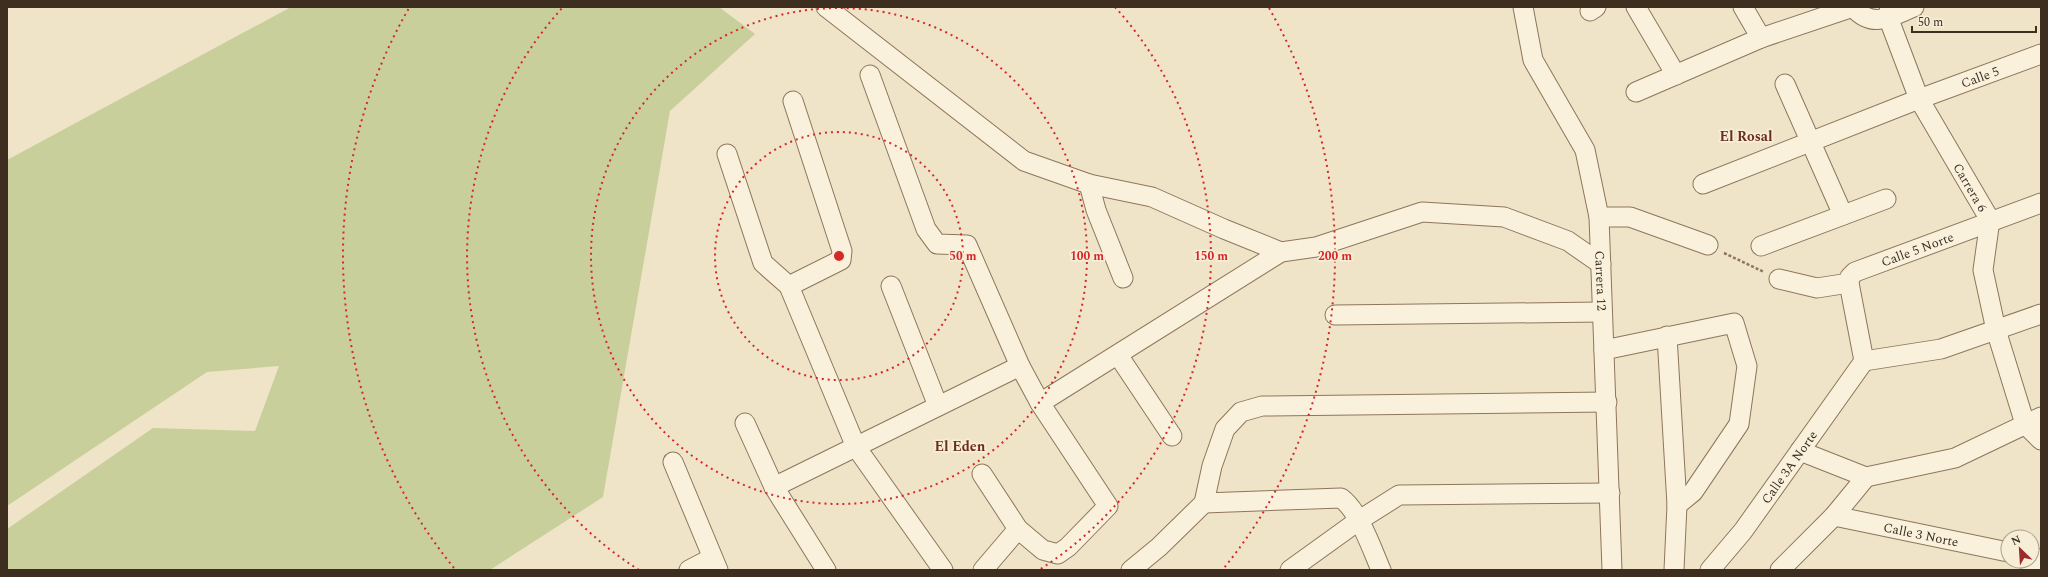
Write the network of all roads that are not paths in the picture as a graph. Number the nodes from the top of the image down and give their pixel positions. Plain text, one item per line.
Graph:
1 (826, 7) edge
2 (1522, 7) edge
3 (1636, 7) edge
4 (1743, 7) edge
5 (1853, 7) edge
6 (1914, 7) edge
7 (1889, 12) edge
8 (1761, 38) junction
9 (2041, 55) edge
10 (870, 75) dead end
11 (1676, 75) junction
12 (1785, 84) dead end
13 (1636, 92) dead end
14 (1919, 99) junction
15 (793, 101) dead end
16 (1811, 141) junction
17 (727, 154) dead end
18 (1089, 184) junction
19 (1703, 184) dead end
20 (1886, 199) dead end
21 (2041, 203) edge
22 (1843, 215) junction
23 (1599, 217) junction
24 (1990, 220) junction
25 (1708, 245) road end
26 (1762, 246) dead end
27 (1281, 252) junction
28 (1601, 264) junction
29 (1123, 278) dead end
30 (1779, 278) road end
31 (1849, 282) junction
32 (789, 286) junction
33 (891, 286) dead end
34 (1602, 312) junction
35 (2041, 314) edge
36 (1335, 315) dead end
37 (1996, 330) junction
38 (1667, 336) junction
39 (1604, 350) junction
40 (1118, 355) junction
41 (1864, 361) junction
42 (1020, 366) junction
43 (1607, 402) junction
44 (1040, 403) junction
45 (938, 406) junction
46 (2033, 420) edge
47 (745, 423) dead end
48 (1172, 436) dead end
49 (2041, 440) edge
50 (856, 446) junction
51 (1800, 451) junction
52 (673, 462) dead end
53 (982, 474) dead end
54 (1866, 477) junction
55 (774, 487) junction
56 (1610, 493) junction
57 (1204, 503) junction
58 (1677, 505) junction
59 (1834, 516) junction
60 (1358, 521) junction
61 (1018, 529) junction
62 (2000, 550) edge
63 (715, 564) edge
64 (689, 570) edge
65 (826, 570) edge
66 (943, 570) edge
67 (983, 570) edge
68 (1131, 570) edge
69 (1290, 570) edge
70 (1381, 570) edge
71 (1612, 570) edge
72 (1674, 570) edge
73 (1710, 570) edge
74 (1780, 570) edge

1 - 18 street
2 - 23 street, Carrera 12
3 - 11 street
4 - 8 street
5 - 7 street
5 - 8 street
6 - 7 street
7 - 14 street, Carrera 6
8 - 11 street
9 - 14 street, Calle 5
10 - 42 street
11 - 13 street
12 - 16 street
14 - 16 street, Calle 5
14 - 24 street, Carrera 6
15 - 32 street
16 - 19 street, Calle 5
16 - 22 street
17 - 32 street
18 - 27 street
18 - 29 street
20 - 22 street
21 - 24 street, Calle 5 Norte
22 - 26 street
23 - 25 street
23 - 28 street, Carrera 12
24 - 31 street, Calle 5 Norte
24 - 37 street, Carrera 6
27 - 28 street
27 - 40 street
28 - 34 street, Carrera 12
30 - 31 street
31 - 41 street
32 - 50 street
33 - 45 street
34 - 36 street
34 - 39 street, Carrera 12
35 - 37 street
37 - 41 street
37 - 46 street, Carrera 6
38 - 39 street
38 - 58 street
38 - 58 street
39 - 43 street, Carrera 12
40 - 44 street
40 - 48 street
41 - 51 street, Calle 3A Norte
42 - 44 street
42 - 45 street
43 - 56 street, Carrera 12
43 - 57 street
44 - 61 street
45 - 50 street
46 - 49 street, Carrera 6
46 - 54 street
47 - 55 street
50 - 55 street
50 - 66 street
51 - 54 street
51 - 73 street, Calle 3A Norte
52 - 63 street
53 - 61 street
54 - 59 street
55 - 65 street
56 - 60 street
56 - 71 street, Carrera 12
57 - 60 street
57 - 68 street
58 - 72 street
59 - 62 street, Calle 3 Norte
59 - 74 street
60 - 69 street
60 - 70 street
61 - 67 street
63 - 64 street

